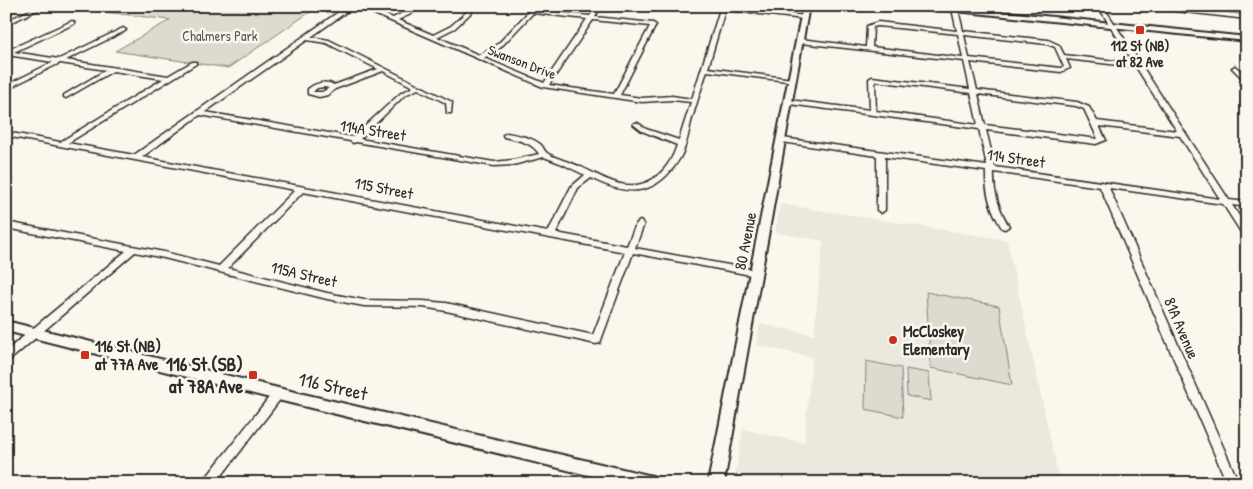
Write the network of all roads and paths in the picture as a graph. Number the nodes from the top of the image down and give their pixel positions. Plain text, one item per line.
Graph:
1 (44, 6) edge
2 (418, 6) edge
3 (476, 6) edge
4 (599, 6) edge
5 (703, 6) edge
6 (926, 6) edge
7 (1100, 6) edge
8 (1134, 6) edge
9 (1226, 6) edge
10 (350, 7) edge
11 (723, 8) junction
12 (1164, 8) edge
13 (534, 9) edge
14 (955, 9) junction
15 (805, 12) edge
16 (1236, 16) junction
17 (1247, 17) edge
18 (592, 18) junction
19 (392, 21) junction
20 (6, 23) edge
21 (72, 23) dead end
22 (1112, 25) junction
23 (122, 30) dead end
24 (961, 33) junction
25 (307, 38) junction
26 (432, 38) junction
27 (1247, 39) edge
28 (800, 41) junction
29 (869, 49) junction
30 (7, 53) edge
31 (1062, 57) junction
32 (479, 58) junction
33 (968, 60) junction
34 (58, 61) junction
35 (194, 63) dead end
36 (1136, 65) junction
37 (1247, 67) edge
38 (113, 69) junction
39 (383, 69) junction
40 (704, 69) junction
41 (167, 78) junction
42 (793, 81) junction
43 (1247, 81) edge
44 (545, 86) junction
45 (418, 87) junction
46 (10, 88) dead end
47 (332, 88) dead end
48 (975, 91) junction
49 (66, 96) dead end
50 (616, 97) junction
51 (695, 101) junction
52 (789, 102) junction
53 (449, 112) dead end
54 (198, 113) junction
55 (873, 113) junction
56 (1094, 123) junction
57 (636, 124) dead end
58 (982, 127) junction
59 (6, 134) edge
60 (1181, 134) junction
61 (507, 136) dead end
62 (782, 140) junction
63 (353, 141) junction
64 (62, 144) junction
65 (682, 144) junction
66 (881, 154) junction
67 (544, 155) junction
68 (136, 158) junction
69 (990, 170) junction
70 (591, 174) junction
71 (1104, 186) junction
72 (302, 188) junction
73 (1225, 202) junction
74 (1247, 205) edge
75 (881, 210) dead end
76 (640, 224) dead end
77 (6, 225) edge
78 (1005, 226) dead end
79 (551, 235) junction
80 (1247, 236) edge
81 (133, 249) junction
82 (630, 250) junction
83 (220, 270) junction
84 (756, 273) junction
85 (6, 326) edge
86 (34, 333) junction
87 (6, 357) edge
88 (278, 394) junction
89 (208, 483) edge
90 (652, 483) edge
91 (716, 483) edge
92 (1233, 483) edge

1 - 20 street
2 - 19 street
3 - 26 street
4 - 18 street
5 - 11 street
6 - 14 street
7 - 22 street
8 - 12 street
9 - 16 street
10 - 19 street, Swanson Drive
10 - 25 street
11 - 15 street
11 - 40 street
12 - 16 street
13 - 18 street
13 - 32 street
14 - 22 street
14 - 24 street
15 - 28 street, 80 Avenue
16 - 17 street
18 - 44 street
18 - 50 street
19 - 26 street, Swanson Drive
21 - 30 street
22 - 27 street
22 - 36 street
23 - 34 street
24 - 29 street
24 - 31 street
24 - 33 street
25 - 39 street
25 - 54 street
26 - 32 street, Swanson Drive
28 - 29 street
28 - 42 street, 80 Avenue
29 - 33 street
30 - 34 street
31 - 33 street
31 - 36 street
32 - 44 street, Swanson Drive
33 - 48 street
34 - 38 street
34 - 46 street
35 - 41 street
36 - 60 street
37 - 43 street
38 - 41 street
38 - 49 street
39 - 45 street
39 - 47 street
40 - 42 street
40 - 51 street
41 - 64 street
42 - 52 street, 80 Avenue
44 - 50 street, Swanson Drive
45 - 53 street
45 - 63 street
48 - 55 street
48 - 56 street
48 - 58 street
50 - 51 street, Swanson Drive
51 - 65 street
52 - 55 street
52 - 62 street, 80 Avenue
54 - 63 street, 114A Street
54 - 68 street
55 - 58 street
56 - 58 street
56 - 60 street
57 - 65 street
58 - 69 street
59 - 64 street, 115 Street
60 - 73 street
61 - 67 street, 114A Street
62 - 66 street, 114 Street
62 - 84 street, 80 Avenue
63 - 67 street, 114A Street
64 - 68 street, 115 Street
65 - 70 street, 114A Street
66 - 69 street, 114 Street
66 - 75 street
67 - 70 street, 114A Street
68 - 72 street, 115 Street
69 - 71 street, 114 Street
69 - 78 street
70 - 79 street
71 - 73 street, 114 Street
71 - 92 street, 81A Avenue
72 - 79 street, 115 Street
72 - 83 street
73 - 74 street, 114 Street
73 - 80 street
76 - 82 street
77 - 81 street, 115A Street
79 - 82 street, 115 Street
81 - 83 street, 115A Street
81 - 86 street
82 - 83 street, 115A Street
82 - 84 street, 115 Street
84 - 91 street, 80 Avenue
85 - 86 street, 116 Street
86 - 87 street
86 - 88 street, 116 Street
88 - 89 street
88 - 90 street, 116 Street

